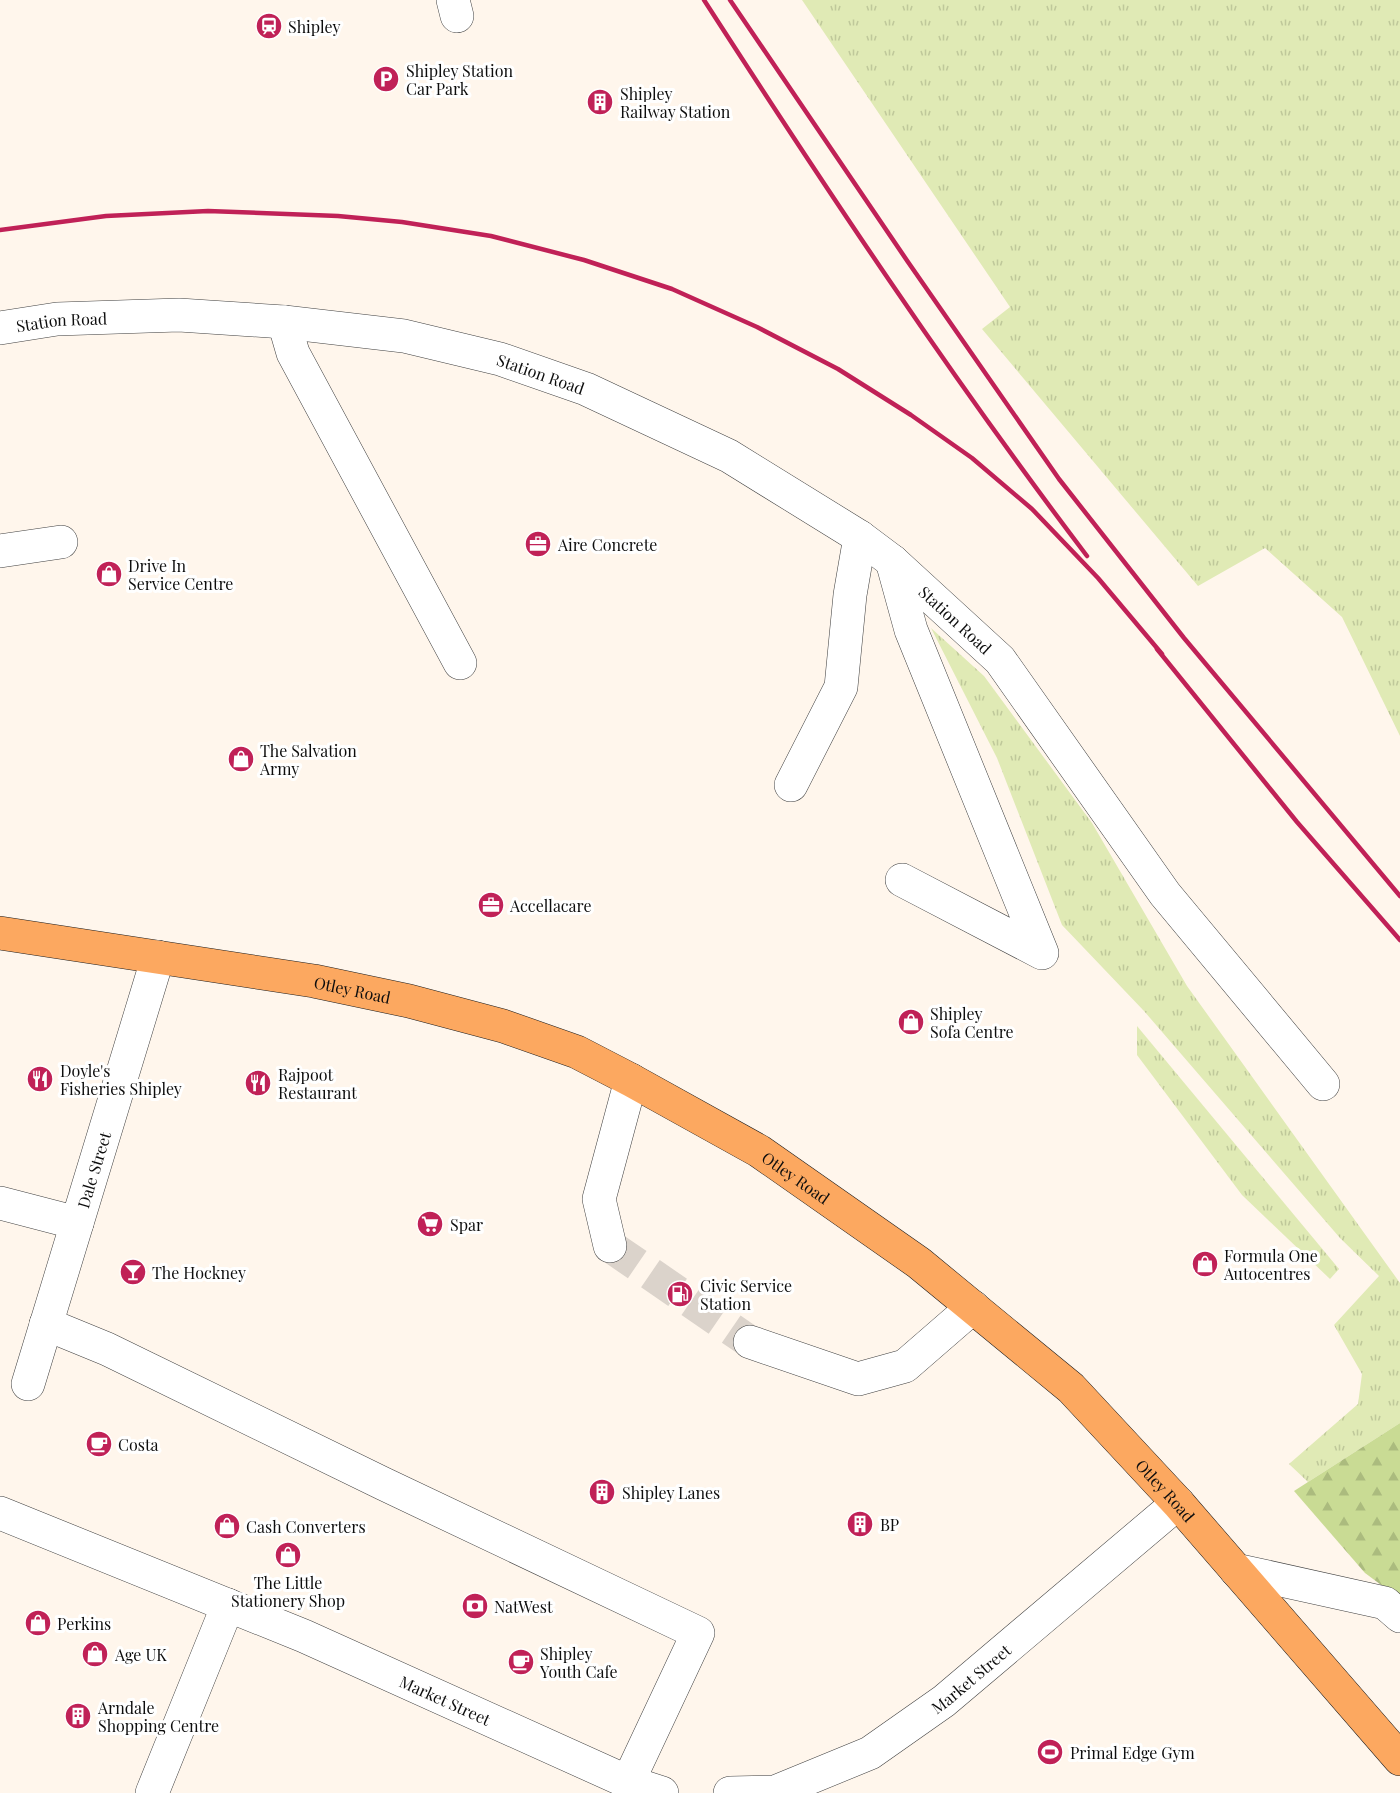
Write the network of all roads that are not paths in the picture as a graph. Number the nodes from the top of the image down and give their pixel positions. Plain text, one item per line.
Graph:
1 (284, 322) junction
2 (0, 328) edge
3 (860, 537) junction
4 (61, 542) dead end
5 (0, 551) edge
6 (892, 561) junction
7 (460, 663) dead end
8 (790, 785) dead end
9 (902, 880) dead end
10 (0, 933) edge
11 (158, 957) junction
12 (631, 1080) junction
13 (1323, 1084) dead end
14 (0, 1203) edge
15 (77, 1223) junction
16 (610, 1245) tunnel mouth
17 (973, 1306) junction
18 (46, 1324) junction
19 (750, 1342) tunnel mouth
20 (28, 1384) dead end
21 (1178, 1503) junction
22 (0, 1513) edge
23 (1236, 1570) junction
24 (228, 1605) junction
25 (1400, 1616) edge
26 (1400, 1760) edge
27 (628, 1782) junction
28 (152, 1793) edge
29 (662, 1793) edge
30 (730, 1793) edge

1 - 2 street, Station Road
1 - 3 street, Station Road
1 - 7 street
3 - 6 street, Station Road
3 - 8 street
4 - 5 street
6 - 9 street
6 - 13 street, Station Road
10 - 11 main road, Otley Road
11 - 12 main road, Otley Road
11 - 15 street, Dale Street
12 - 16 street
12 - 17 main road, Otley Road
14 - 15 street
15 - 18 street, Dale Street
17 - 19 street
17 - 21 main road, Otley Road
18 - 20 street, Dale Street
18 - 27 street
21 - 23 main road, Otley Road
21 - 30 street, Market Street
22 - 24 street, Market Street
23 - 25 street
23 - 26 main road, Otley Road
24 - 27 street, Market Street
24 - 28 street
27 - 29 street, Market Street

